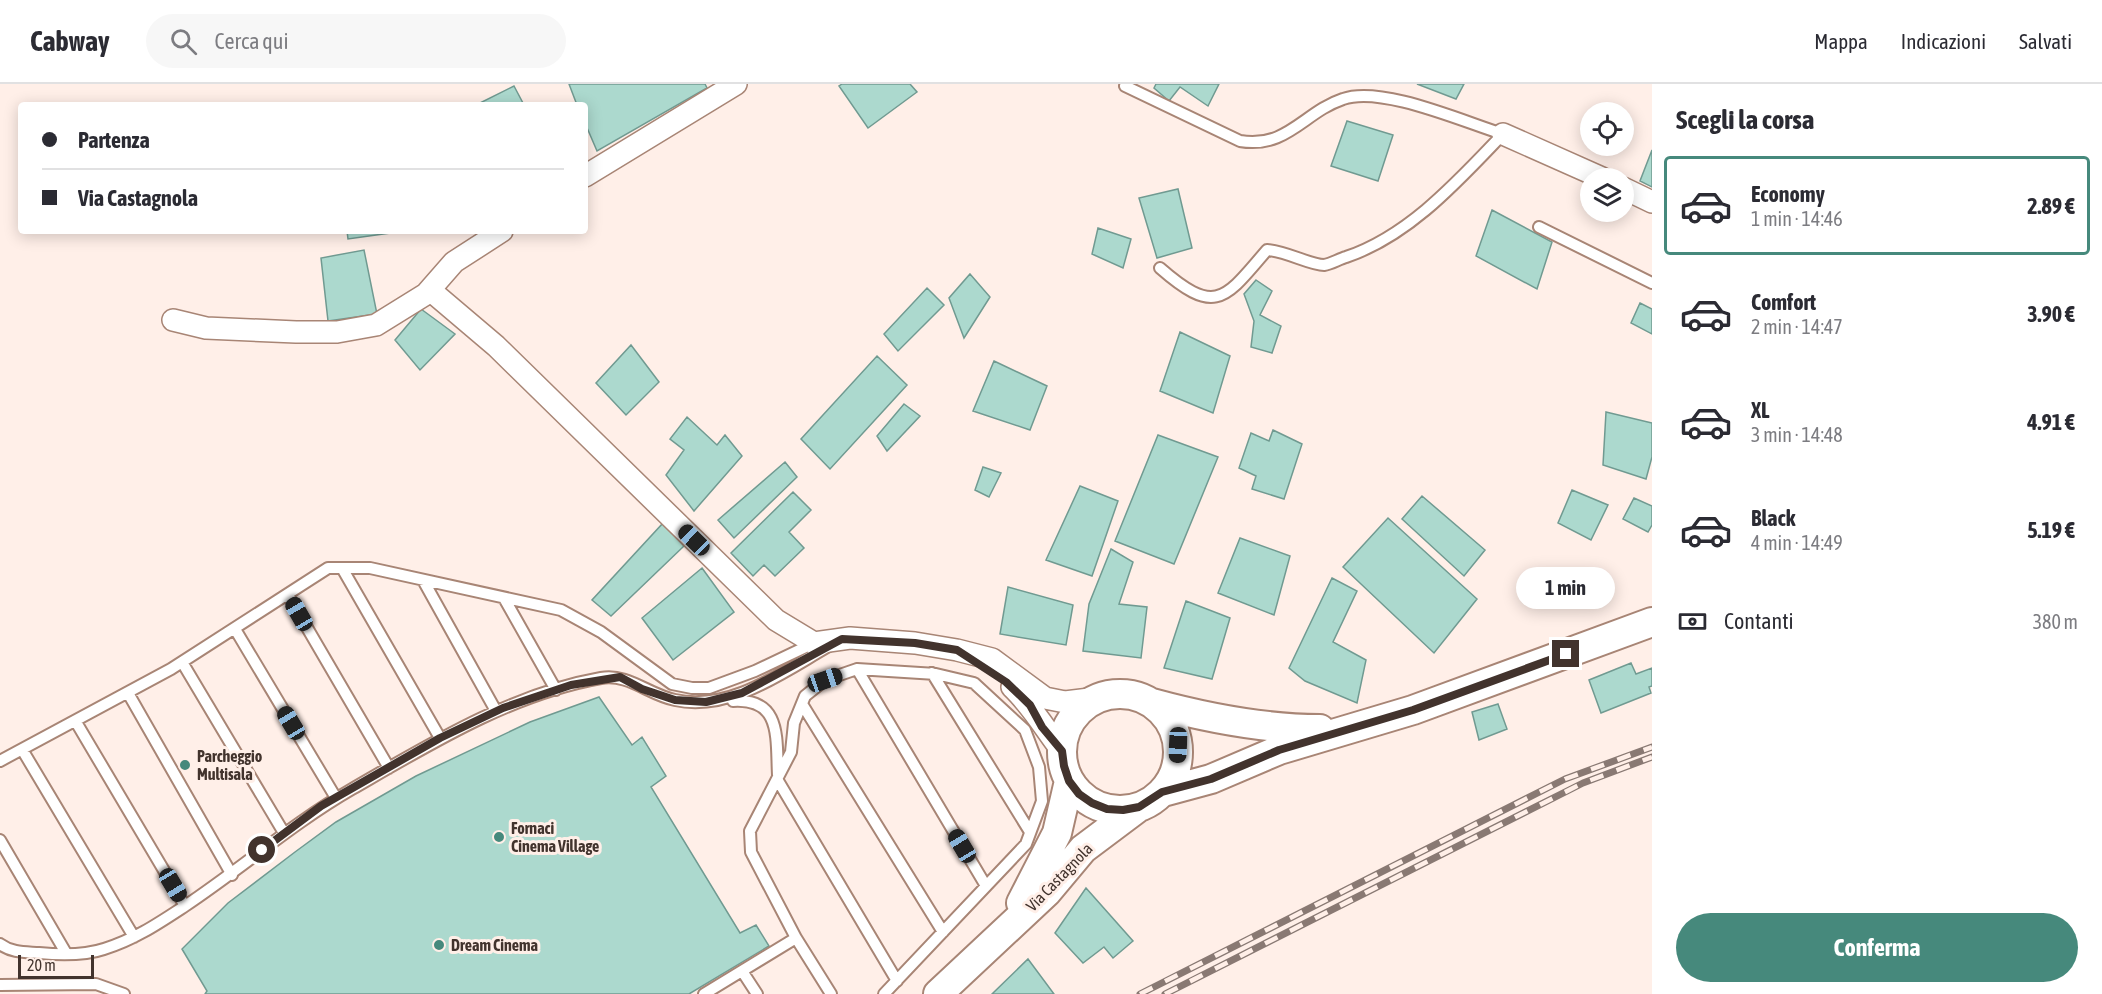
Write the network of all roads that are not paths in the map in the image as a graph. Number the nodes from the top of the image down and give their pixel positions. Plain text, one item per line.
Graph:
1 (736, 84) edge
2 (1125, 86) dead end
3 (1503, 134) junction
4 (1580, 168) edge
5 (588, 174) edge
6 (1634, 193) edge
7 (1652, 202) edge
8 (1539, 227) dead end
9 (497, 234) edge
10 (1160, 267) dead end
11 (1652, 283) edge
12 (430, 290) junction
13 (172, 320) dead end
14 (342, 568) junction
15 (423, 580) junction
16 (288, 595) junction
17 (504, 598) junction
18 (1652, 622) edge
19 (235, 629) junction
20 (842, 639) junction
21 (814, 643) junction
22 (957, 650) junction
23 (182, 662) junction
24 (857, 669) junction
25 (932, 673) junction
26 (556, 690) junction
27 (128, 693) junction
28 (1098, 698) junction
29 (706, 702) junction
30 (1152, 703) junction
31 (802, 704) junction
32 (496, 711) junction
33 (76, 722) junction
34 (1352, 729) junction
35 (440, 738) junction
36 (23, 751) junction
37 (1062, 751) junction
38 (0, 761) edge
39 (389, 768) junction
40 (777, 777) junction
41 (1069, 781) junction
42 (1162, 792) junction
43 (336, 798) junction
44 (1139, 807) junction
45 (1030, 832) junction
46 (284, 833) junction
47 (0, 840) edge
48 (232, 875) junction
49 (986, 886) junction
50 (185, 906) junction
51 (1009, 926) junction
52 (943, 932) junction
53 (134, 937) junction
54 (796, 938) junction
55 (0, 944) edge
56 (66, 953) junction
57 (742, 971) junction
58 (897, 981) junction
59 (0, 985) edge
60 (124, 994) edge
61 (704, 994) edge
62 (757, 994) edge
63 (831, 994) edge
64 (884, 994) edge
65 (938, 994) edge

1 - 5 street
2 - 3 lane
3 - 4 street
3 - 10 lane
6 - 7 street
8 - 11 lane
9 - 12 street
12 - 13 street
12 - 21 street
14 - 15 lane
14 - 16 lane
14 - 35 lane
15 - 17 lane
15 - 32 lane
16 - 19 lane
16 - 39 lane
17 - 21 lane
17 - 26 lane
18 - 34 main road
19 - 23 lane
19 - 43 lane
20 - 21 street
20 - 22 street
20 - 29 lane
22 - 28 street
22 - 37 street
23 - 27 lane
23 - 46 lane
24 - 25 lane
24 - 31 lane
24 - 49 lane
25 - 45 lane
25 - 45 lane
26 - 29 lane
26 - 32 lane
27 - 33 lane
27 - 48 lane
28 - 30 main road
28 - 37 main road
29 - 40 lane
30 - 34 main road
30 - 42 main road
31 - 40 lane
31 - 52 lane
32 - 35 lane
33 - 36 lane
33 - 50 lane
34 - 42 main road
35 - 39 lane
36 - 38 lane
36 - 53 lane
37 - 41 main road
39 - 43 lane
40 - 54 lane
40 - 58 lane
41 - 44 main road
41 - 51 main road
42 - 44 main road
43 - 46 lane
44 - 51 main road, Via Castagnola
45 - 49 lane
46 - 48 lane
47 - 56 lane
48 - 50 lane
49 - 52 lane
50 - 53 lane
51 - 65 main road, Via Castagnola
52 - 58 lane
53 - 56 lane
54 - 57 lane
54 - 63 lane
55 - 56 lane
57 - 61 lane
57 - 62 lane
58 - 64 lane
59 - 60 lane

